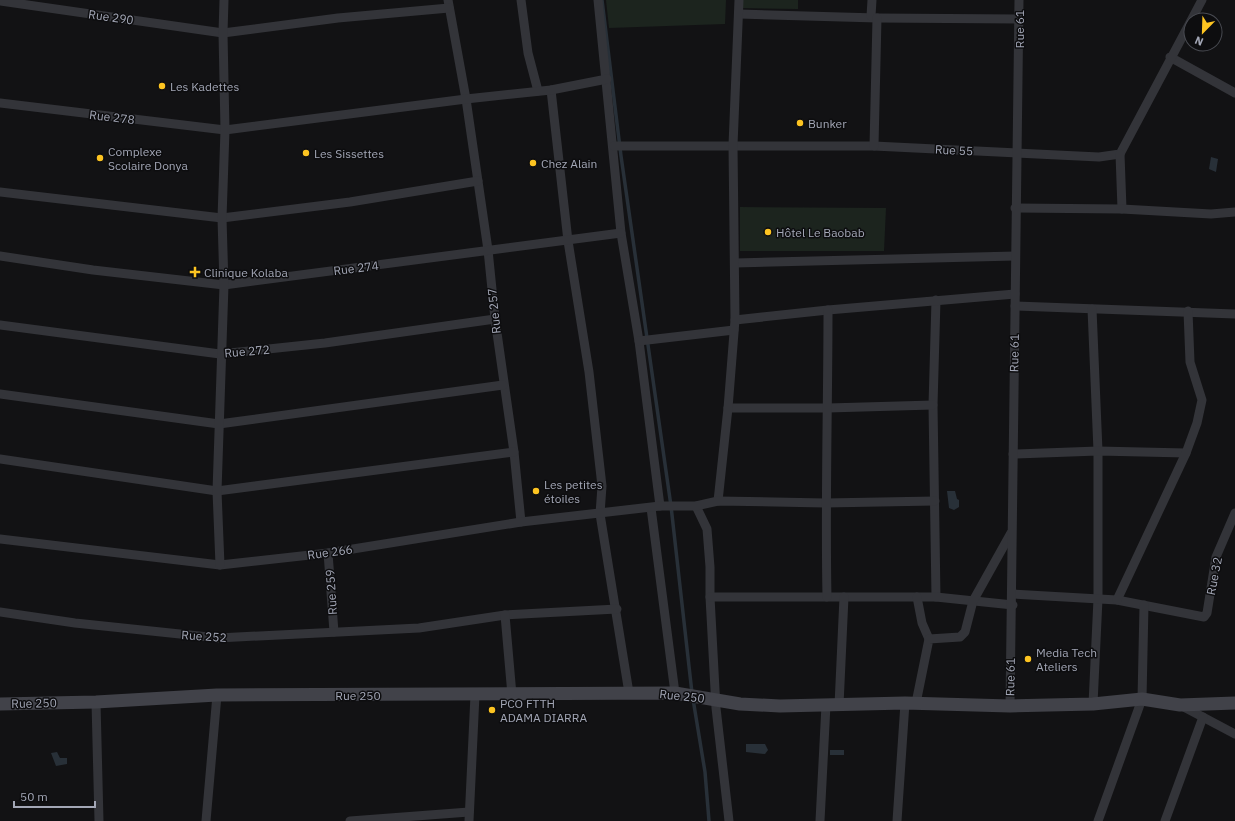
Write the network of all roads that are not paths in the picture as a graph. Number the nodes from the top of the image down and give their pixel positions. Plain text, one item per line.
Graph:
1 (224, 0) edge
2 (521, 0) edge
3 (598, 0) edge
4 (739, 0) edge
5 (872, 0) edge
6 (1018, 0) edge
7 (1202, 0) edge
8 (0, 1) edge
9 (448, 4) edge
10 (739, 14) junction
11 (874, 17) junction
12 (1019, 18) junction
13 (223, 33) junction
14 (1170, 57) junction
15 (606, 80) junction
16 (551, 90) junction
17 (538, 91) junction
18 (1235, 92) edge
19 (466, 99) junction
20 (0, 103) edge
21 (224, 130) junction
22 (733, 145) junction
23 (614, 146) junction
24 (874, 146) junction
25 (1017, 153) junction
26 (1120, 154) junction
27 (478, 181) junction
28 (0, 192) edge
29 (1015, 208) junction
30 (1122, 208) junction
31 (1235, 212) edge
32 (222, 218) junction
33 (621, 233) junction
34 (568, 241) junction
35 (488, 250) junction
36 (0, 256) edge
37 (1015, 256) junction
38 (735, 263) junction
39 (224, 284) junction
40 (1015, 294) junction
41 (936, 300) junction
42 (1015, 306) junction
43 (1092, 309) junction
44 (828, 310) junction
45 (1188, 311) junction
46 (1235, 314) edge
47 (495, 319) junction
48 (0, 325) edge
49 (734, 325) junction
50 (639, 341) junction
51 (220, 354) junction
52 (503, 385) junction
53 (0, 394) edge
54 (933, 405) junction
55 (728, 408) junction
56 (828, 408) junction
57 (219, 424) junction
58 (514, 452) junction
59 (1098, 452) junction
60 (1186, 453) junction
61 (1013, 454) junction
62 (0, 459) edge
63 (217, 491) junction
64 (718, 501) junction
65 (935, 501) junction
66 (826, 503) junction
67 (696, 506) junction
68 (656, 507) junction
69 (600, 514) junction
70 (1235, 514) edge
71 (521, 522) junction
72 (1011, 533) junction
73 (0, 539) edge
74 (328, 552) junction
75 (220, 565) junction
76 (1012, 594) junction
77 (710, 597) junction
78 (827, 597) junction
79 (844, 597) junction
80 (917, 597) junction
81 (936, 597) junction
82 (1098, 599) junction
83 (1117, 600) junction
84 (973, 601) junction
85 (1013, 605) junction
86 (1144, 605) junction
87 (617, 609) junction
88 (0, 612) edge
89 (505, 615) junction
90 (334, 632) junction
91 (929, 639) junction
92 (629, 693) junction
93 (675, 693) junction
94 (512, 694) junction
95 (217, 695) junction
96 (475, 695) junction
97 (1142, 699) junction
98 (716, 700) junction
99 (96, 702) junction
100 (910, 703) junction
101 (0, 704) edge
102 (1092, 704) junction
103 (1235, 704) edge
104 (832, 705) junction
105 (1180, 705) junction
106 (1010, 706) junction
107 (1203, 717) junction
108 (1235, 734) edge
109 (469, 816) edge
110 (100, 821) edge
111 (206, 821) edge
112 (350, 821) edge
113 (729, 821) edge
114 (820, 821) edge
115 (897, 821) edge
116 (1098, 821) edge
117 (1165, 821) edge

1 - 13 street
2 - 17 street
3 - 15 street
4 - 10 street
5 - 11 street
6 - 12 street, Rue 61
7 - 14 street
8 - 13 street, Rue 290
9 - 13 street, Rue 290
9 - 19 street, Rue 257
10 - 11 street
10 - 22 street
11 - 12 street
11 - 24 street
12 - 25 street, Rue 61
13 - 21 street
14 - 18 street
14 - 26 street
15 - 16 street, Rue 278
15 - 23 street
16 - 17 street, Rue 278
16 - 34 street
17 - 19 street, Rue 278
19 - 21 street, Rue 278
19 - 27 street, Rue 257
20 - 21 street, Rue 278
21 - 32 street
22 - 23 street, Rue 55
22 - 24 street, Rue 55
22 - 38 street
23 - 33 street
24 - 25 street, Rue 55
25 - 26 street, Rue 55
25 - 29 street, Rue 61
26 - 30 street
27 - 32 street
27 - 35 street, Rue 257
28 - 32 street
29 - 30 street
29 - 37 street, Rue 61
30 - 31 street
32 - 39 street
33 - 34 street, Rue 274
33 - 50 street
34 - 35 street, Rue 274
34 - 69 street
35 - 39 street, Rue 274
35 - 47 street, Rue 257
36 - 39 street, Rue 274
37 - 38 street
37 - 40 street, Rue 61
38 - 49 street
39 - 51 street
40 - 41 street
40 - 42 street, Rue 61
41 - 44 street
41 - 54 street
42 - 43 street
42 - 61 street, Rue 61
43 - 45 street
43 - 59 street
44 - 49 street
44 - 56 street
45 - 46 street
45 - 60 street
47 - 51 street, Rue 272
47 - 52 street, Rue 257
48 - 51 street, Rue 272
49 - 50 street
49 - 55 street
50 - 68 street
51 - 57 street
52 - 57 street
52 - 58 street, Rue 257
53 - 57 street
54 - 56 street
54 - 65 street
55 - 56 street
55 - 64 street
56 - 66 street
57 - 63 street
58 - 63 street
58 - 71 street, Rue 257
59 - 60 street
59 - 61 street
59 - 82 street
60 - 83 street
61 - 72 street, Rue 61
62 - 63 street
63 - 75 street
64 - 66 street, Rue 266
64 - 67 street, Rue 266
65 - 66 street, Rue 266
65 - 81 street
66 - 78 street
67 - 68 street, Rue 266
67 - 77 street
68 - 69 street, Rue 266
68 - 93 street
69 - 71 street, Rue 266
69 - 87 street
70 - 86 street, Rue 32
71 - 74 street, Rue 266
72 - 76 street, Rue 61
72 - 84 street
73 - 75 street, Rue 266
74 - 75 street, Rue 266
74 - 90 street, Rue 259
76 - 82 street
76 - 85 street, Rue 61
77 - 78 street
77 - 98 street
78 - 79 street
79 - 80 street
79 - 104 street
80 - 81 street
80 - 91 street
81 - 84 street
82 - 83 street
82 - 102 street
83 - 86 street
84 - 85 street
84 - 91 street
85 - 106 street, Rue 61
86 - 97 street
87 - 89 street, Rue 252
87 - 92 street
88 - 90 street, Rue 252
89 - 90 street, Rue 252
89 - 94 street
91 - 100 street
92 - 93 street, Rue 250
92 - 94 street, Rue 250
93 - 98 street, Rue 250
94 - 96 street, Rue 250
95 - 96 street, Rue 250
95 - 99 street, Rue 250
95 - 111 street
96 - 109 street
97 - 102 street, Rue 250
97 - 105 street, Rue 250
97 - 116 street
98 - 104 street, Rue 250
98 - 113 street
99 - 101 street, Rue 250
99 - 110 street
100 - 104 street, Rue 250
100 - 106 street, Rue 250
100 - 115 street
102 - 106 street, Rue 250
103 - 105 street, Rue 250
104 - 114 street
105 - 107 street
107 - 108 street
107 - 117 street
109 - 112 street

